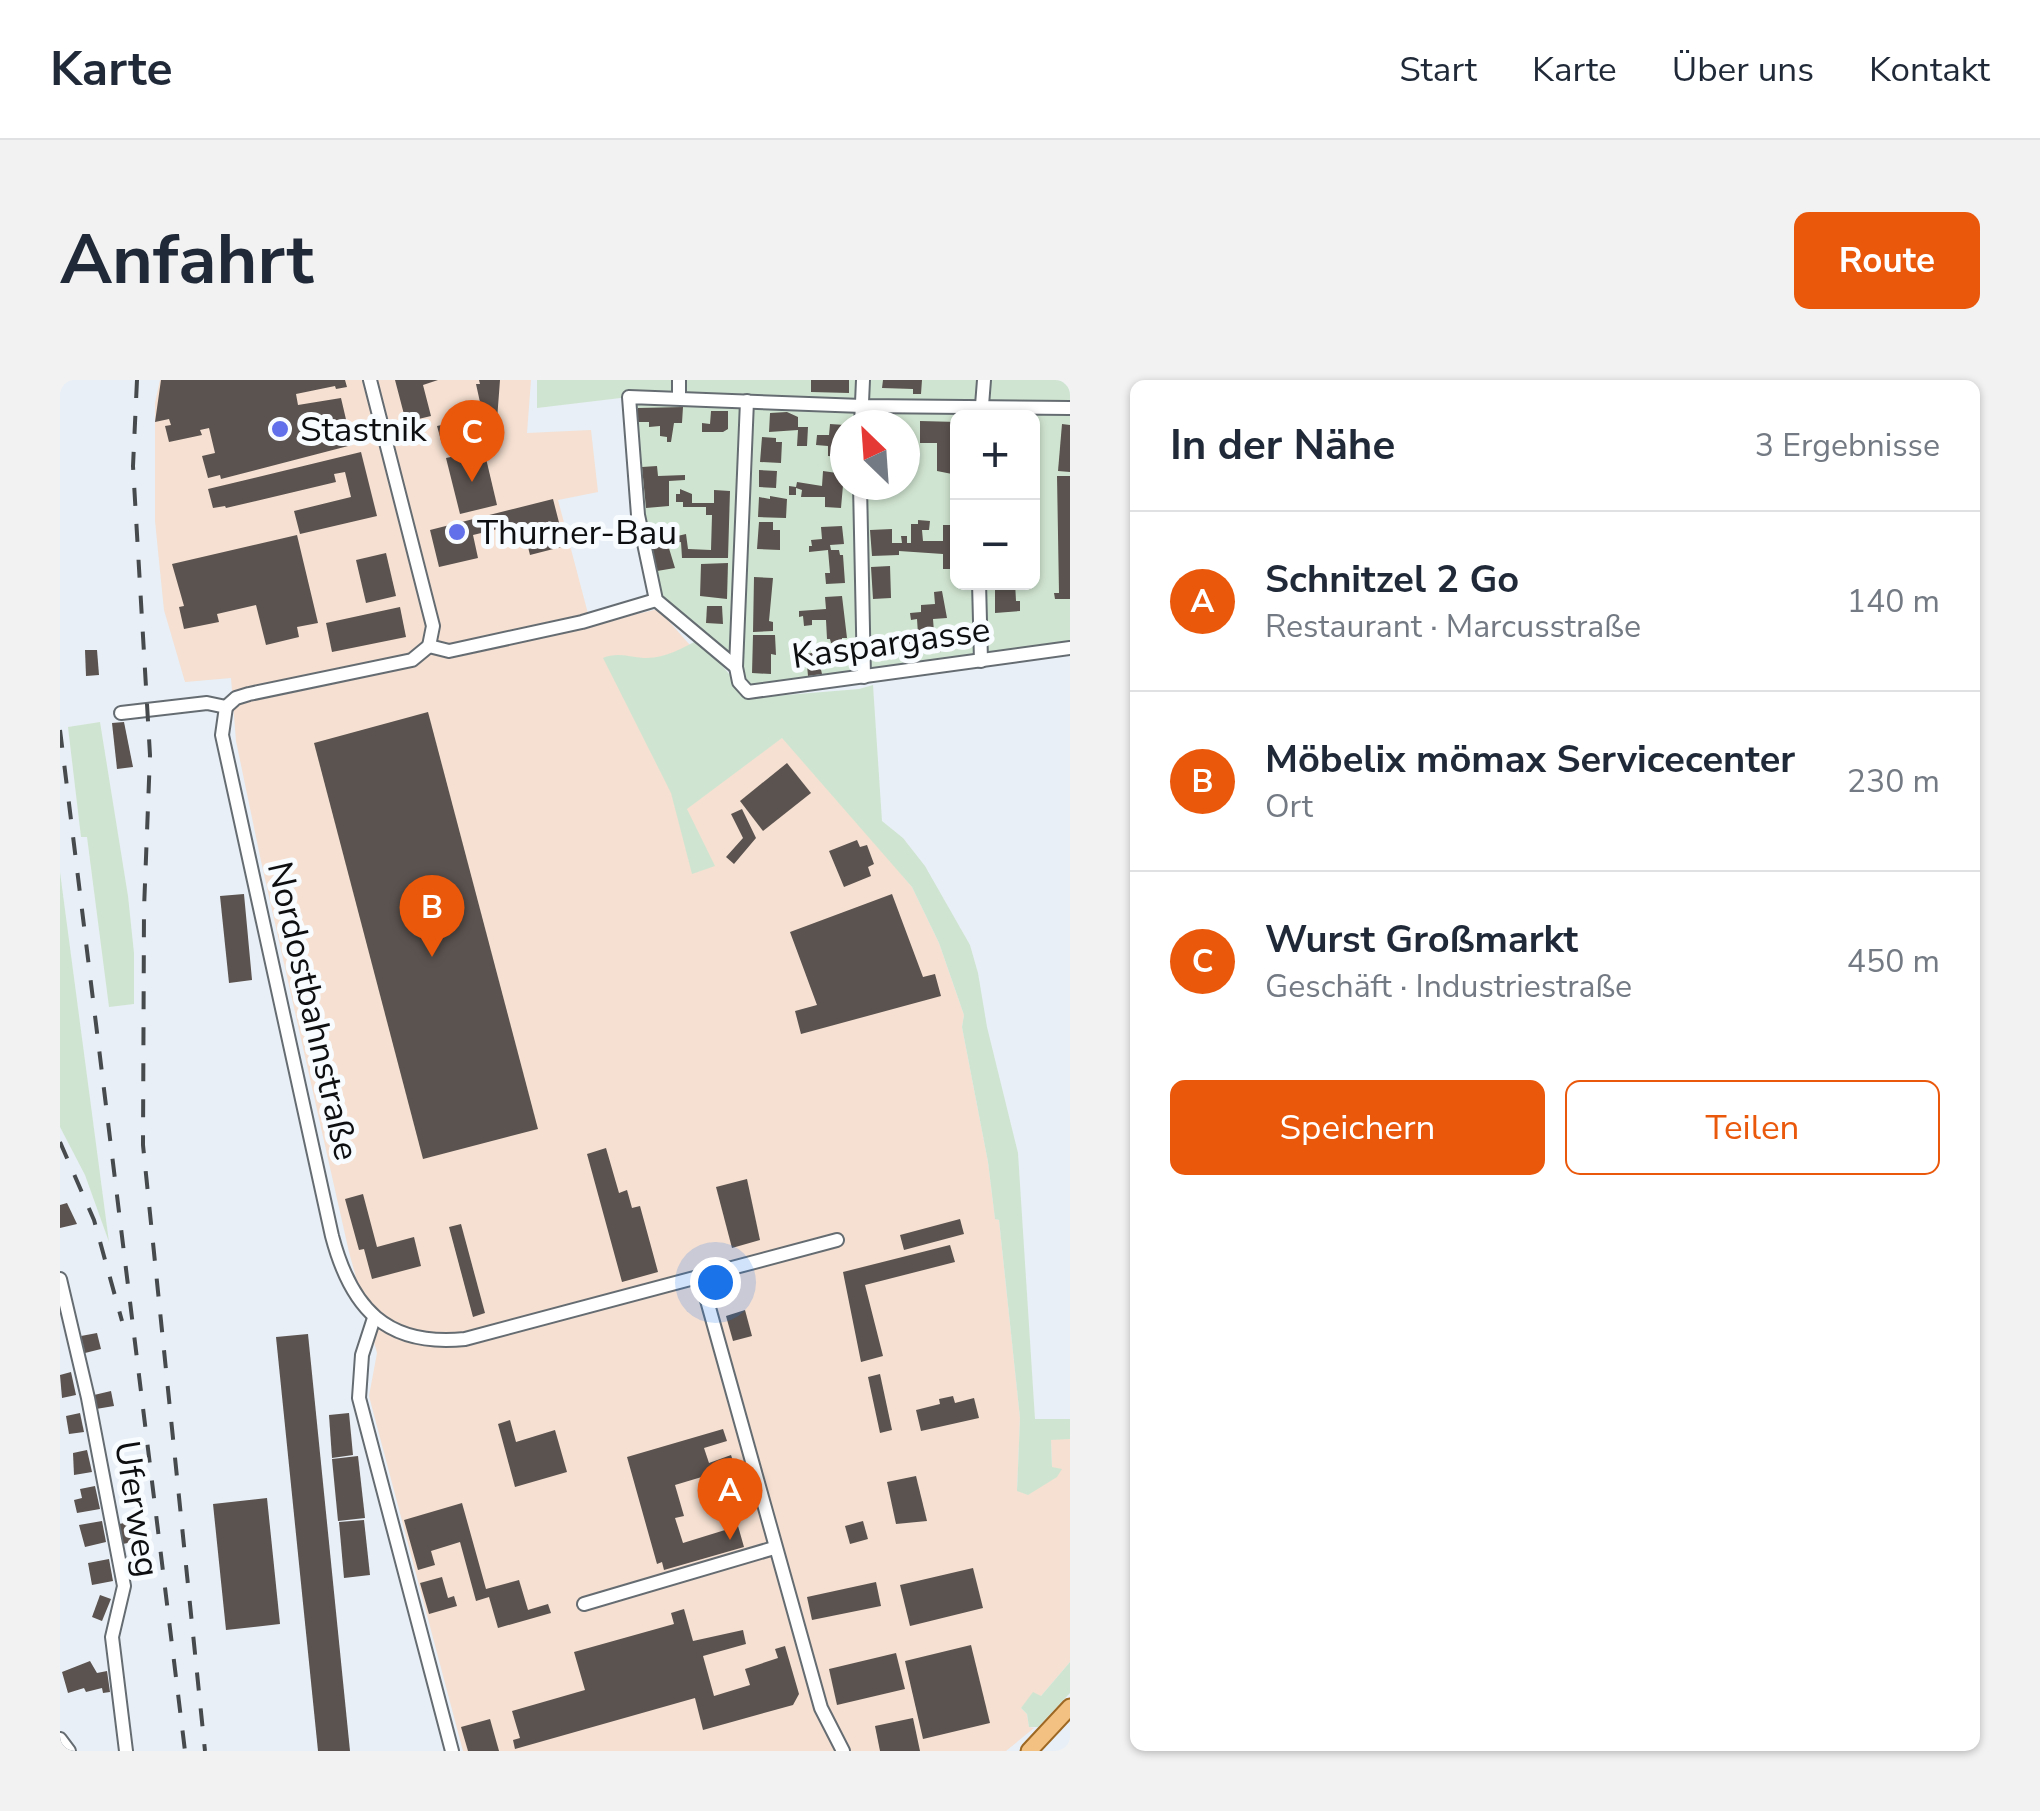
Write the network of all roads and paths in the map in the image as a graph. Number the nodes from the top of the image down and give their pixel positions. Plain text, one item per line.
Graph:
1 (370, 380) edge
2 (679, 380) edge
3 (863, 380) edge
4 (984, 380) edge
5 (679, 398) junction
6 (747, 401) junction
7 (862, 406) junction
8 (1070, 408) edge
9 (862, 410) edge
10 (950, 410) edge
11 (981, 410) edge
12 (1026, 410) edge
13 (860, 500) edge
14 (980, 590) edge
15 (656, 600) junction
16 (429, 646) junction
17 (1070, 648) edge
18 (981, 661) junction
19 (736, 667) junction
20 (864, 677) junction
21 (226, 707) junction
22 (121, 713) dead end
23 (837, 1240) dead end
24 (60, 1279) edge
25 (700, 1279) junction
26 (374, 1318) junction
27 (774, 1548) junction
28 (584, 1604) dead end
29 (1070, 1707) edge
30 (60, 1739) edge
31 (69, 1751) edge
32 (126, 1751) edge
33 (452, 1751) edge
34 (843, 1751) edge
35 (1029, 1751) edge

1 - 16 street
2 - 5 street
3 - 7 street
4 - 11 street
5 - 6 street
5 - 15 street
6 - 7 street
6 - 19 street
7 - 9 street
7 - 10 street
8 - 12 street
13 - 20 street
14 - 18 street
15 - 16 street
15 - 19 street
16 - 21 street
17 - 18 street, Kaspargasse
18 - 20 street, Kaspargasse
19 - 20 street, Kaspargasse
21 - 22 street
21 - 26 street, Nordostbahnstraße
23 - 25 street, Nordostbahnstraße
24 - 32 street, Uferweg
25 - 26 street, Nordostbahnstraße
25 - 27 street
26 - 33 street
27 - 28 street
27 - 34 street
29 - 35 main road
30 - 31 street

